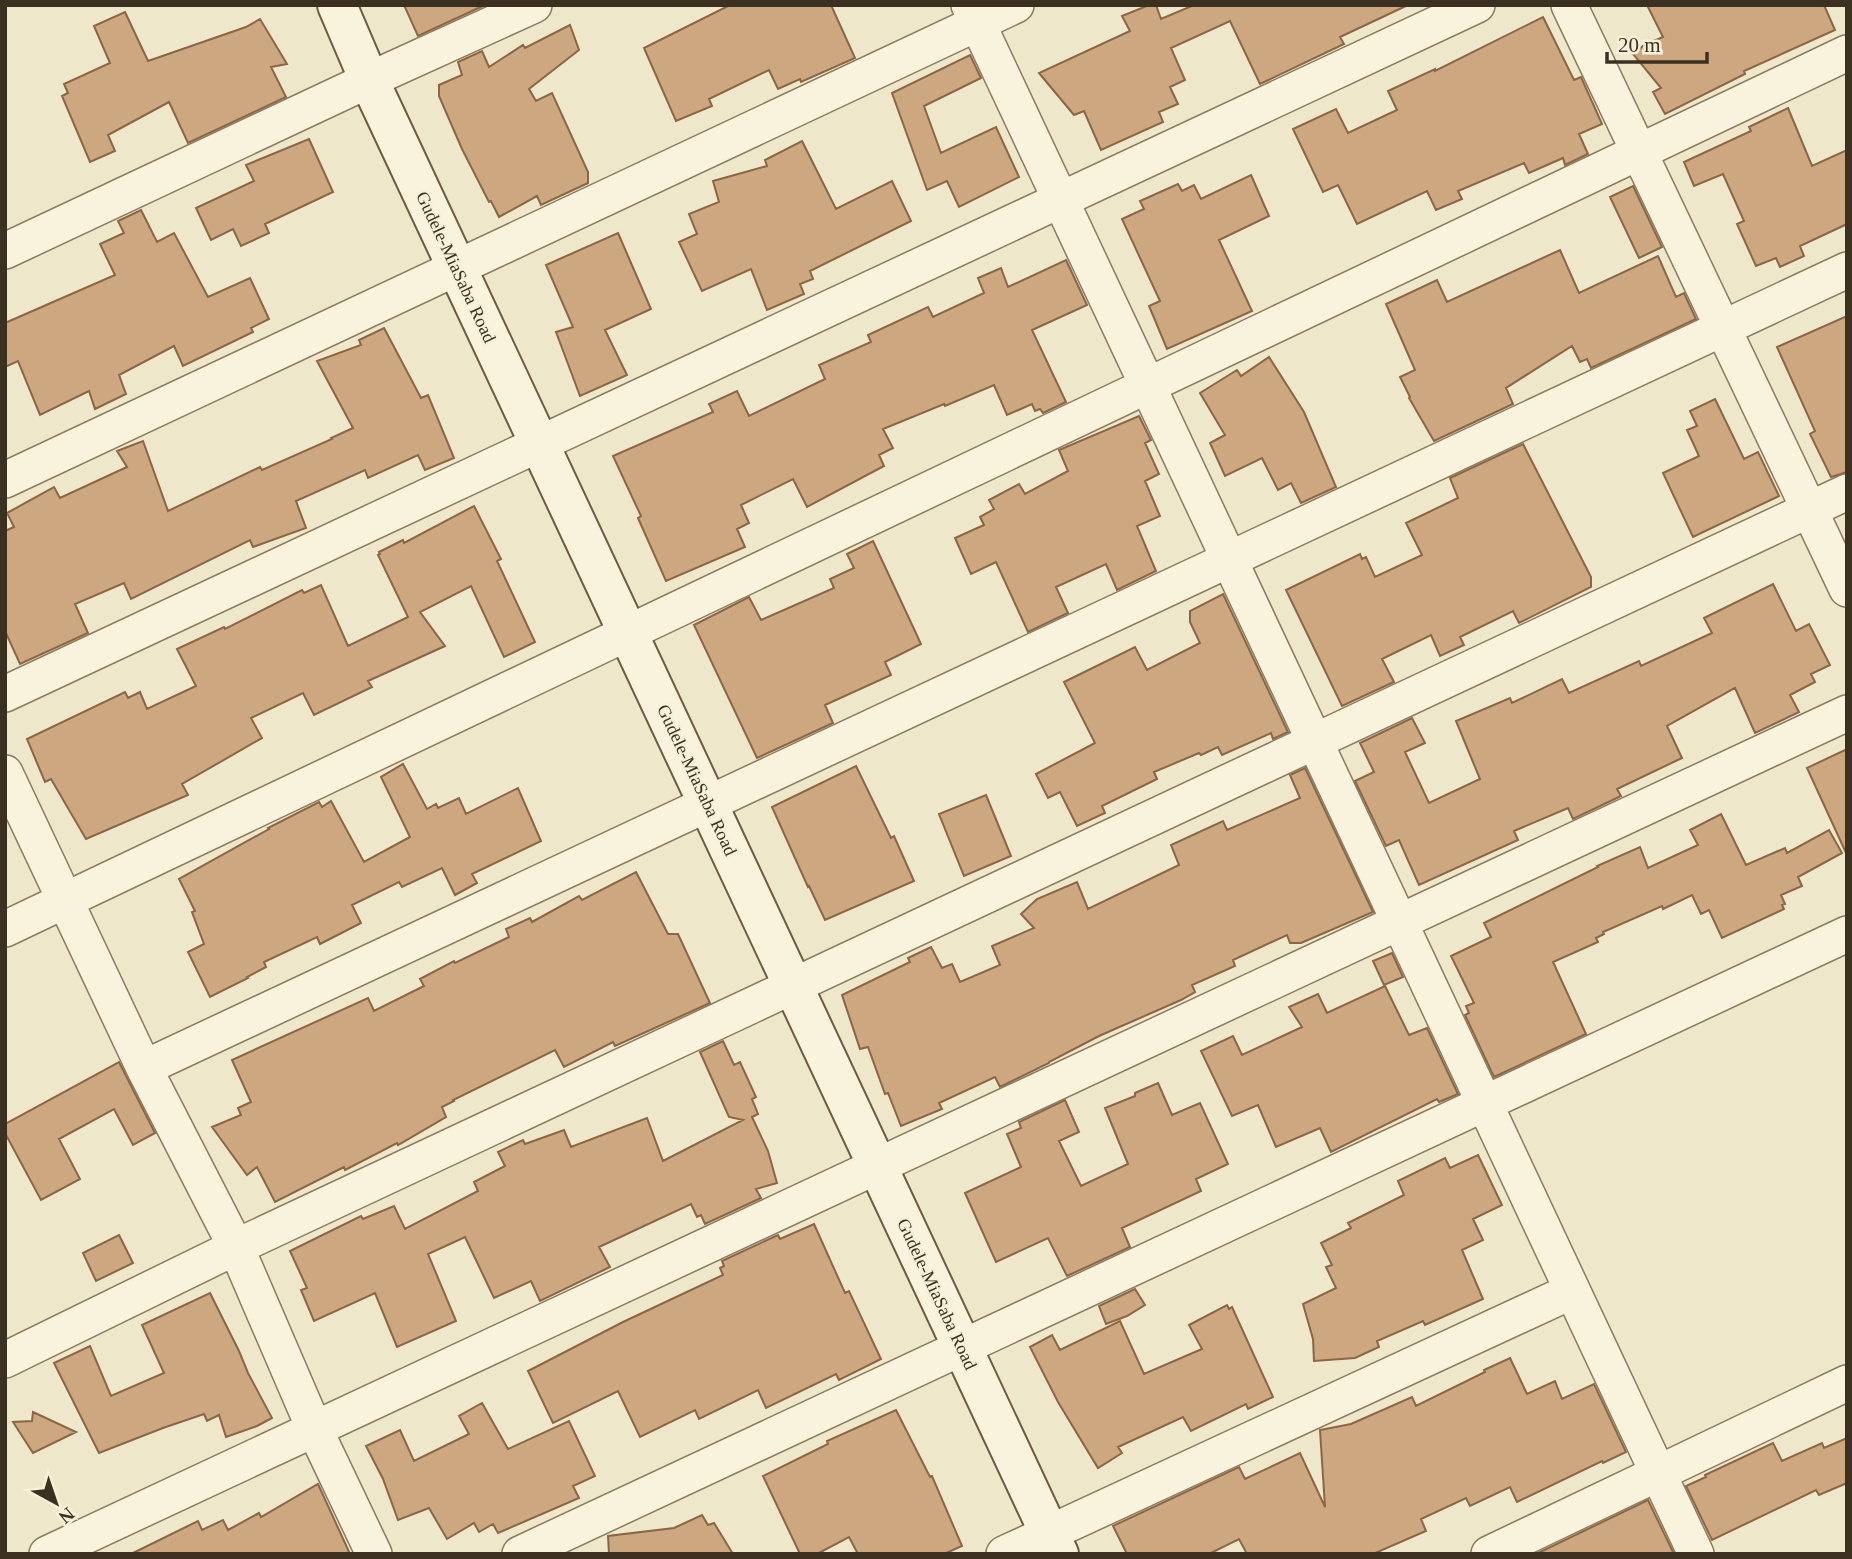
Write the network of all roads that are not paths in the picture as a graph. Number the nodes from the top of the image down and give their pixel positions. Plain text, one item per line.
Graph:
1 (337, 5) edge
2 (534, 5) edge
3 (1016, 5) edge
4 (1477, 5) edge
5 (1569, 5) edge
6 (973, 14) edge
7 (1847, 53) edge
8 (369, 80) junction
9 (1639, 152) junction
10 (1060, 200) junction
11 (5, 251) edge
12 (457, 268) junction
13 (1847, 270) edge
14 (1723, 328) junction
15 (1147, 385) junction
16 (539, 444) junction
17 (5, 481) edge
18 (1847, 492) edge
19 (1809, 509) junction
20 (1229, 559) junction
21 (1847, 589) edge
22 (628, 632) junction
23 (5, 694) edge
24 (1847, 713) edge
25 (1315, 741) junction
26 (5, 773) edge
27 (708, 804) junction
28 (65, 900) junction
29 (1400, 921) junction
30 (5, 929) edge
31 (1847, 934) edge
32 (793, 986) junction
33 (144, 1068) junction
34 (1485, 1103) junction
35 (877, 1166) junction
36 (236, 1247) junction
37 (1572, 1291) junction
38 (962, 1347) junction
39 (5, 1360) edge
40 (1847, 1383) edge
41 (314, 1428) junction
42 (1658, 1474) junction
43 (1054, 1544) edge
44 (47, 1554) edge
45 (374, 1554) edge
46 (520, 1554) edge
47 (1004, 1554) edge
48 (1489, 1554) edge
49 (1696, 1554) edge

1 - 8 main road, Gudele-MiaSaba Road
2 - 8 street
3 - 6 street
4 - 10 street
5 - 9 street
6 - 10 street
6 - 12 street
7 - 9 street
8 - 11 street
8 - 12 main road, Gudele-MiaSaba Road
9 - 14 street
9 - 15 street
10 - 15 street
10 - 16 street
12 - 16 main road, Gudele-MiaSaba Road
12 - 17 street
13 - 14 street
14 - 19 street
14 - 20 street
15 - 20 street
15 - 22 street
16 - 22 main road, Gudele-MiaSaba Road
16 - 23 street
18 - 19 street
19 - 21 street
19 - 25 street
20 - 25 street
20 - 27 street
22 - 27 main road, Gudele-MiaSaba Road
22 - 28 street
24 - 29 street
25 - 29 street
25 - 32 street
26 - 28 street
27 - 32 main road, Gudele-MiaSaba Road
27 - 33 street
28 - 30 street
28 - 33 street
29 - 34 street
29 - 35 street
31 - 34 street
32 - 35 main road, Gudele-MiaSaba Road
32 - 36 street
33 - 36 street
34 - 37 street
34 - 38 street
35 - 38 main road, Gudele-MiaSaba Road
35 - 41 street
36 - 39 street
36 - 41 street
37 - 42 street
37 - 43 street
38 - 43 main road, Gudele-MiaSaba Road
38 - 46 street
40 - 42 street
41 - 44 street
41 - 45 street
42 - 48 street
42 - 49 street
43 - 47 street

